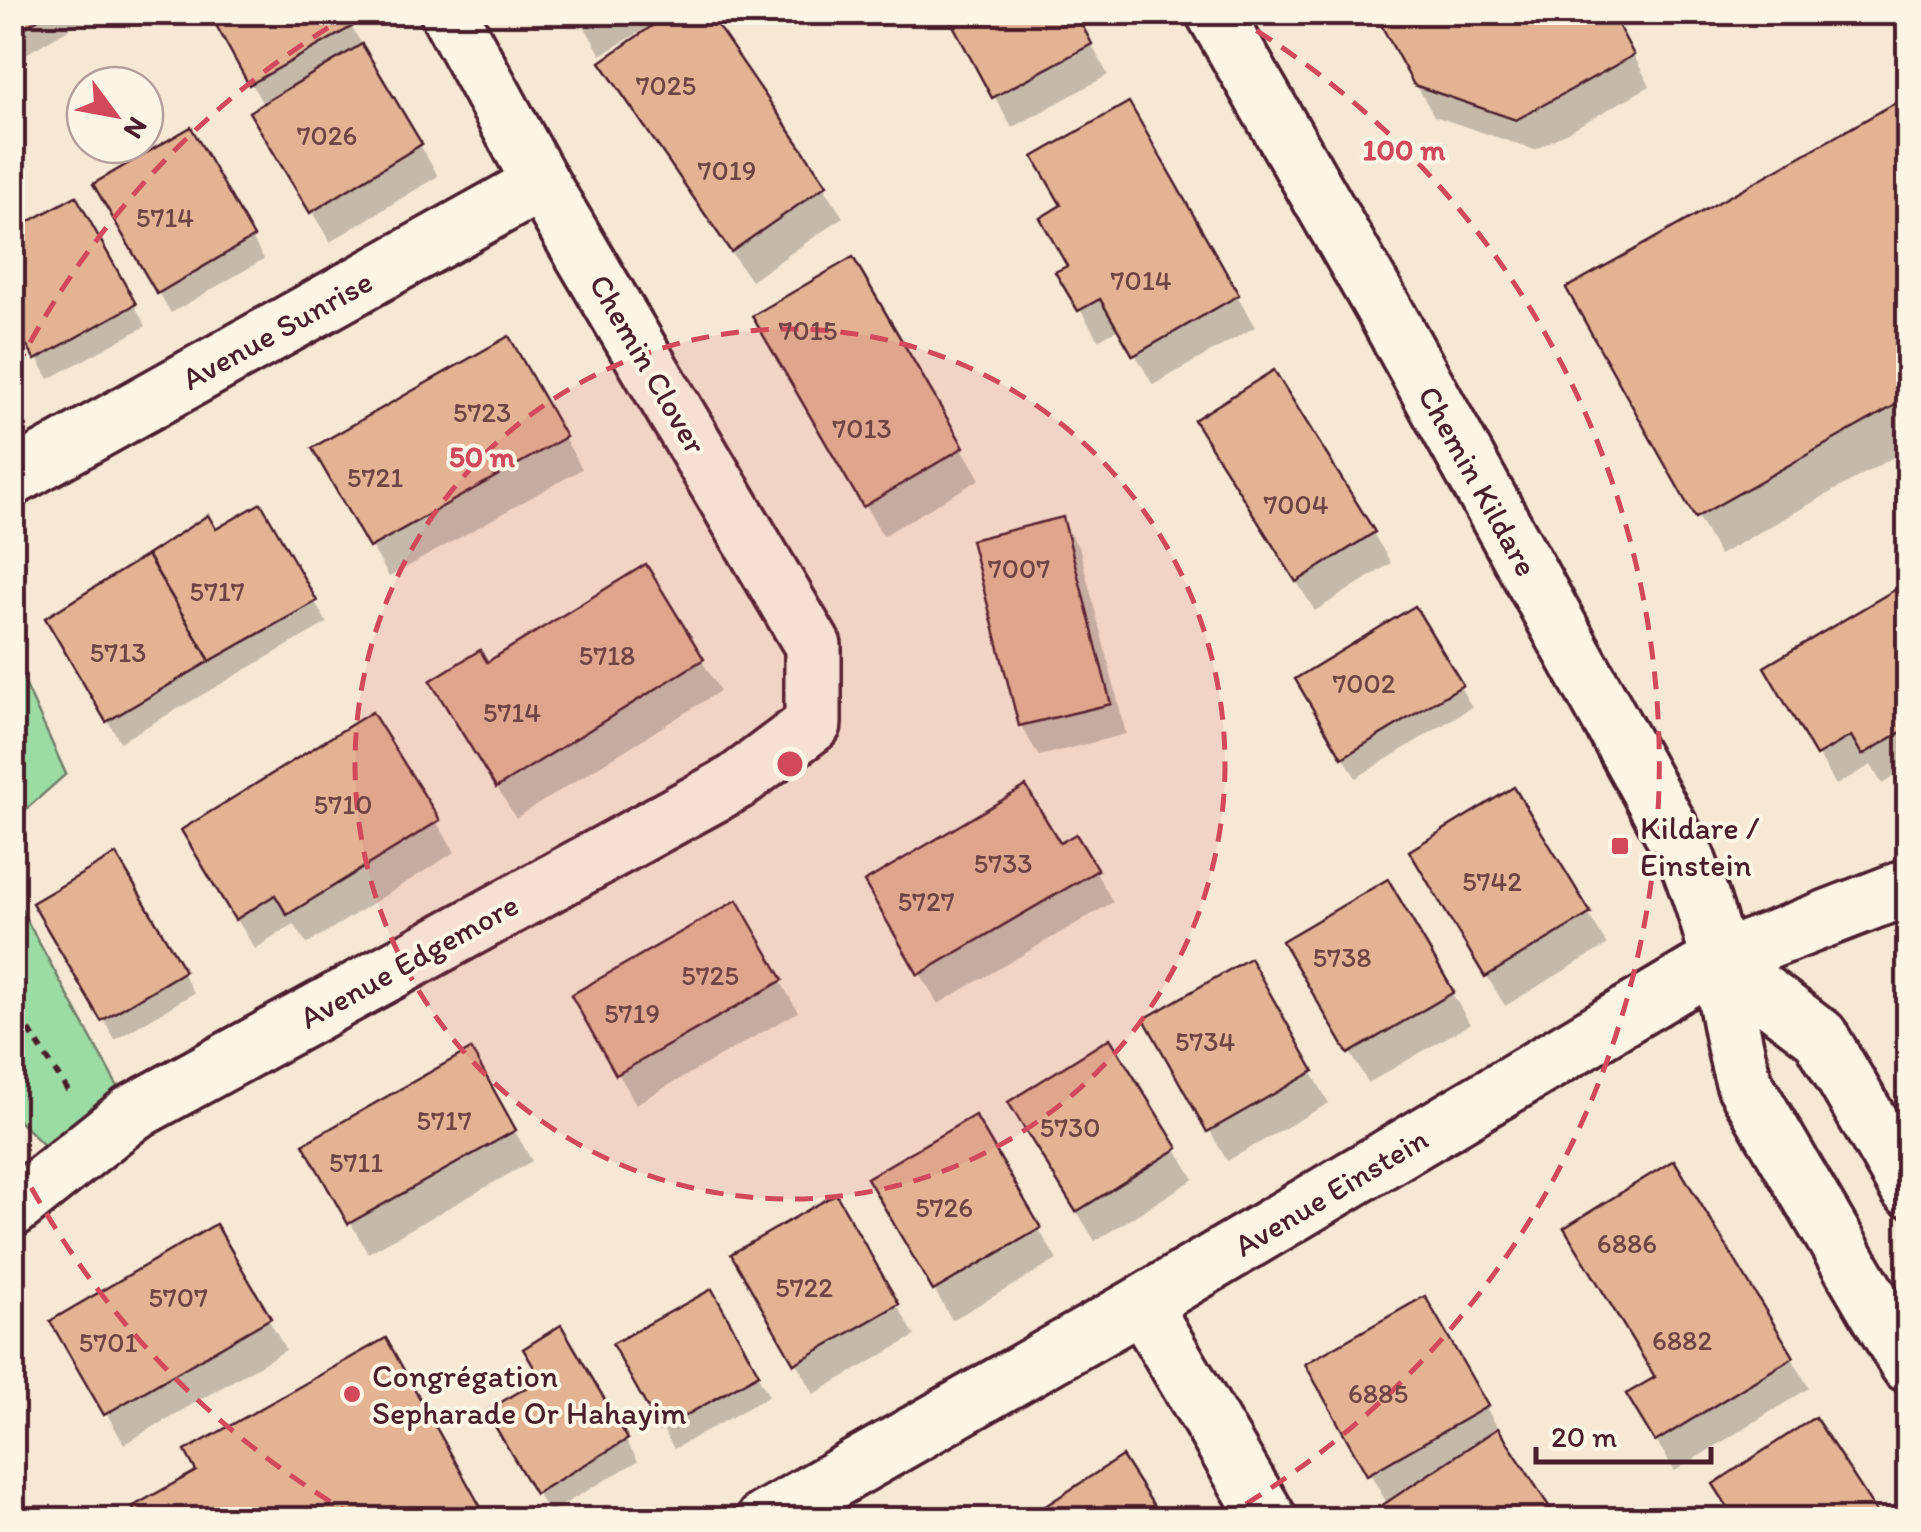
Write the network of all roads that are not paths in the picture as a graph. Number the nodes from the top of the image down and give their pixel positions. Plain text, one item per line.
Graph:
1 (448, 12) edge
2 (1214, 12) edge
3 (541, 182) junction
4 (12, 478) edge
5 (813, 724) joint
6 (1908, 887) edge
7 (1719, 960) junction
8 (1908, 1188) edge
9 (12, 1209) edge
10 (1142, 1304) junction
11 (1908, 1364) edge
12 (764, 1520) edge
13 (1269, 1520) edge

1 - 3 street, Chemin Clover
2 - 7 street, Chemin Kildare
3 - 4 street, Avenue Sunrise
3 - 5 street, Chemin Clover
5 - 9 street, Avenue Edgemore
6 - 7 street, Avenue Einstein
7 - 8 street
7 - 10 street, Avenue Einstein
7 - 11 street, Chemin Kildare
10 - 12 street, Avenue Einstein
10 - 13 street

